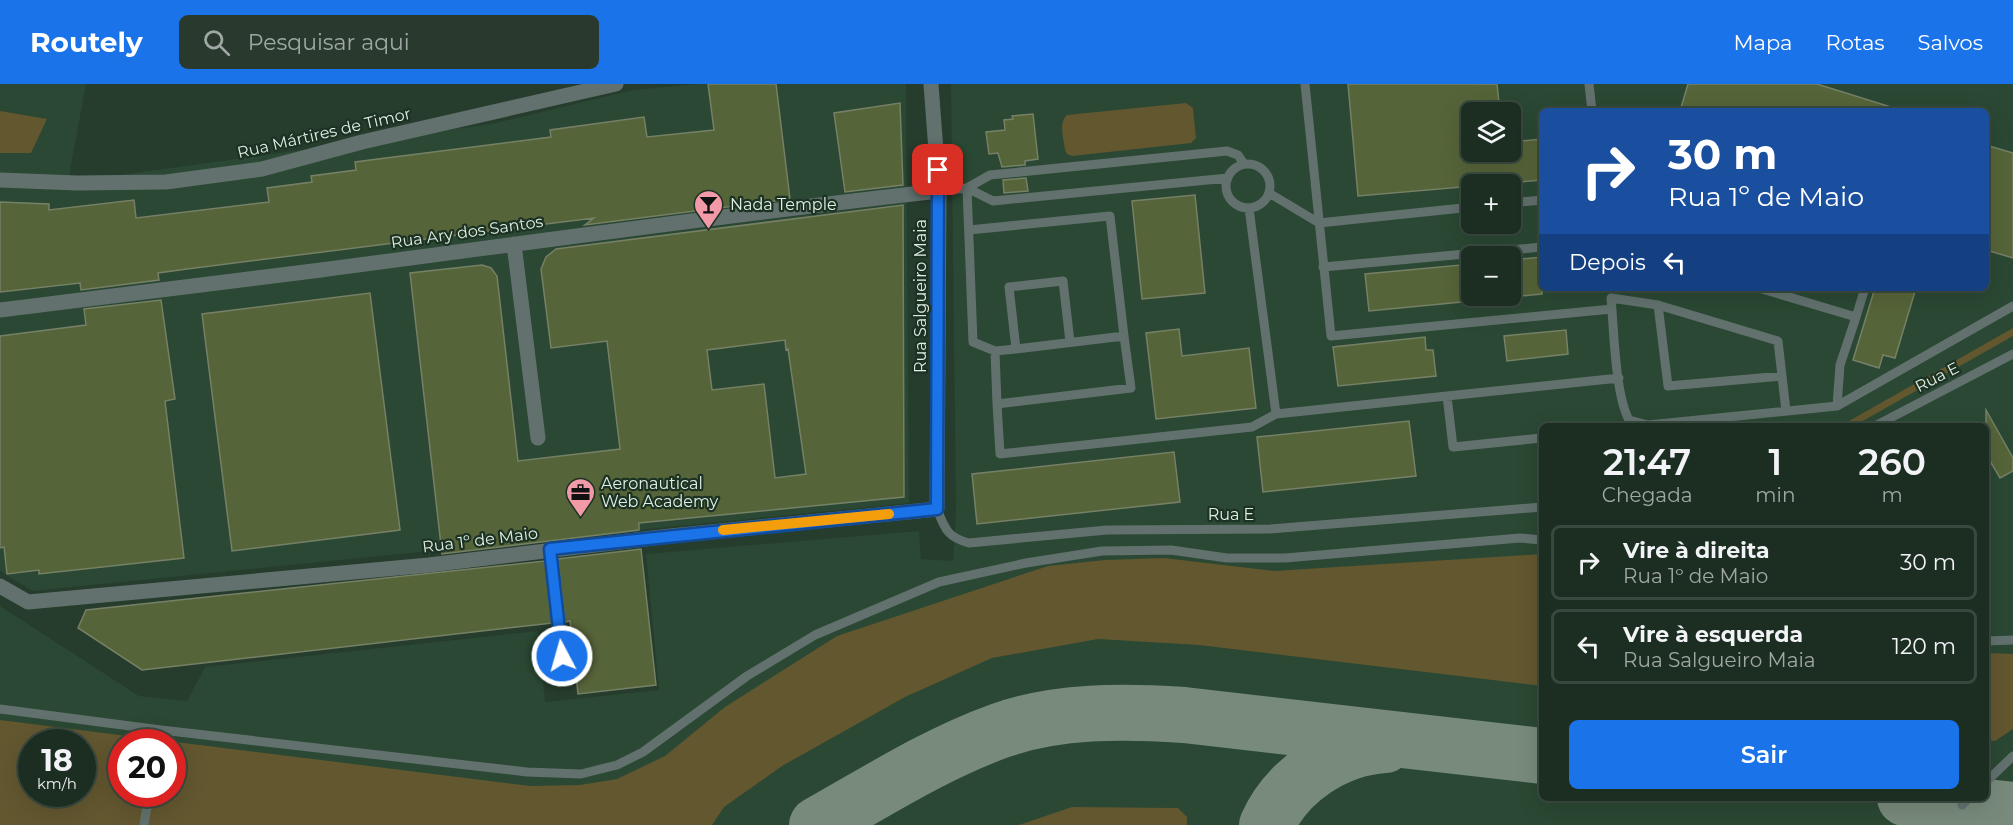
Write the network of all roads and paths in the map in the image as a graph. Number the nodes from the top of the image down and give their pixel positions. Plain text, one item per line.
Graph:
1 (616, 84) edge
2 (932, 84) edge
3 (1305, 84) edge
4 (1589, 84) edge
5 (1592, 108) edge
6 (1244, 164) junction
7 (1228, 178) junction
8 (0, 180) edge
9 (967, 188) junction
10 (939, 191) junction
11 (1269, 193) junction
12 (1539, 200) edge
13 (1521, 202) edge
14 (1249, 208) junction
15 (1461, 208) edge
16 (1319, 223) junction
17 (969, 230) junction
18 (514, 244) junction
19 (1539, 247) edge
20 (1323, 267) junction
21 (1769, 291) edge
22 (1864, 291) edge
23 (1610, 293) edge
24 (1658, 305) junction
25 (2013, 306) edge
26 (1612, 309) junction
27 (0, 310) edge
28 (1856, 317) junction
29 (1124, 336) junction
30 (1070, 342) junction
31 (1016, 349) junction
32 (995, 351) junction
33 (2013, 354) edge
34 (1782, 376) junction
35 (1619, 378) junction
36 (1447, 396) junction
37 (997, 404) junction
38 (1837, 406) junction
39 (1786, 411) junction
40 (1276, 414) junction
41 (1629, 420) junction
42 (1625, 423) edge
43 (1640, 423) edge
44 (1667, 423) edge
45 (1881, 423) edge
46 (538, 438) dead end
47 (1539, 438) edge
48 (1539, 507) edge
49 (937, 509) junction
50 (1539, 540) edge
51 (550, 549) junction
52 (0, 586) edge
53 (2013, 640) edge
54 (1989, 641) edge
55 (562, 656) dead end
56 (0, 709) edge
57 (153, 729) edge
58 (186, 733) edge
59 (2013, 756) edge
60 (1989, 779) edge
61 (147, 807) edge
62 (144, 825) edge

1 - 8 street, Rua Mártires de Timor
2 - 10 street, Rua Salgueiro Maia
3 - 16 lane
4 - 5 lane
6 - 7 lane
6 - 9 lane
6 - 11 lane
7 - 9 lane
7 - 14 lane
9 - 10 lane
9 - 17 lane
10 - 18 street, Rua Ary dos Santos
10 - 49 street, Rua Salgueiro Maia
11 - 14 lane
11 - 16 lane
12 - 13 lane
14 - 40 lane
15 - 16 lane
16 - 20 lane
17 - 29 lane
17 - 32 lane
18 - 27 street, Rua Ary dos Santos
18 - 46 street
19 - 20 lane
20 - 26 lane
21 - 28 lane
22 - 28 lane
23 - 24 lane
23 - 26 lane
24 - 34 lane
24 - 34 lane
25 - 38 lane
26 - 35 lane
28 - 38 lane
29 - 30 lane
29 - 37 lane
30 - 31 lane
30 - 31 lane
31 - 32 lane
32 - 37 lane
33 - 45 lane, Rua E
34 - 39 lane
35 - 36 lane
35 - 41 lane
36 - 40 lane
36 - 47 lane
37 - 40 lane
38 - 39 lane
39 - 44 lane
41 - 42 lane
41 - 43 lane
48 - 49 lane, Rua E
49 - 51 street, Rua 1º de Maio
50 - 58 lane
51 - 52 street, Rua 1º de Maio
51 - 55 lane
53 - 54 lane
56 - 57 lane
59 - 60 lane
61 - 62 lane

